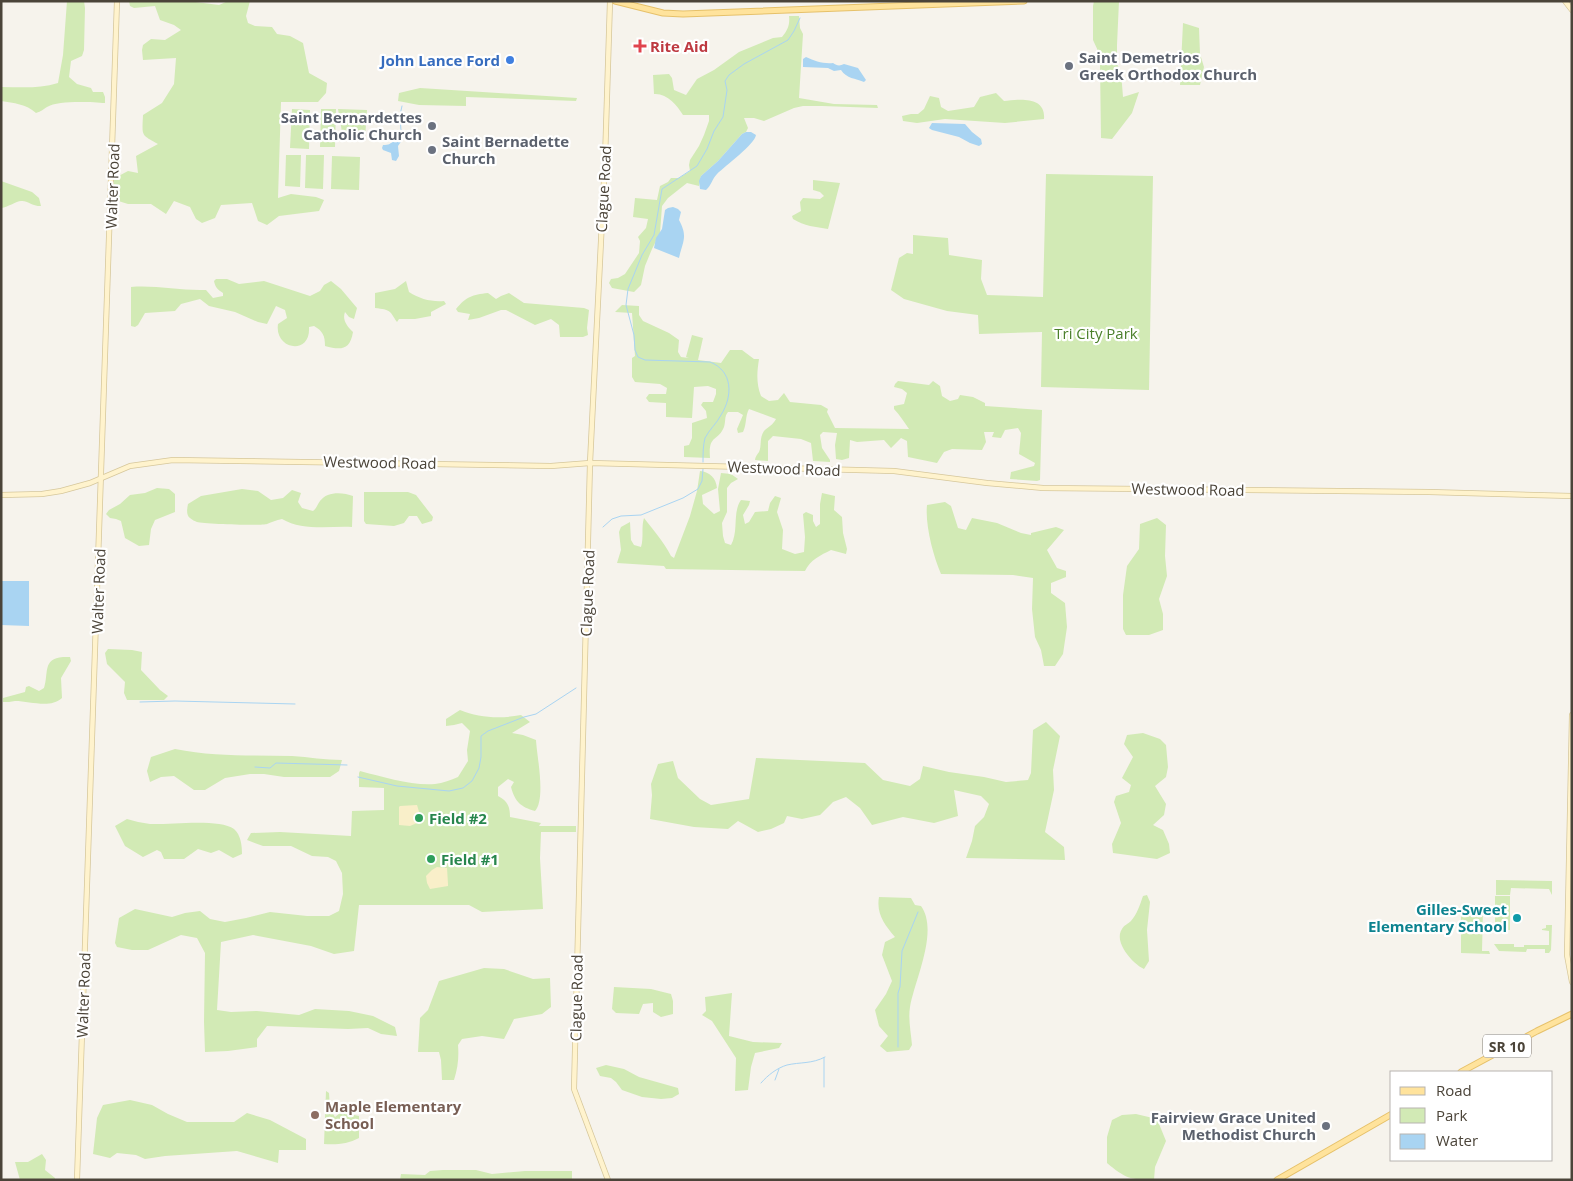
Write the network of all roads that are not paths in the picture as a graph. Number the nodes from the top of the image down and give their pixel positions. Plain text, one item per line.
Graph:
1 (117, 1) edge
2 (610, 1) edge
3 (615, 1) edge
4 (1024, 1) edge
5 (1565, 1) edge
6 (1572, 10) edge
7 (590, 463) junction
8 (102, 478) junction
9 (1, 495) edge
10 (1572, 496) edge
11 (1572, 715) edge
12 (1572, 982) edge
13 (1572, 1014) edge
14 (1463, 1071) edge
15 (1390, 1115) edge
16 (78, 1180) edge
17 (608, 1180) edge
18 (1277, 1180) edge

1 - 8 street, Walter Road
2 - 7 street, Clague Road
3 - 4 main road
5 - 6 street
7 - 8 street, Westwood Road
7 - 10 street, Westwood Road
7 - 17 street, Clague Road
8 - 9 street, Westwood Road
8 - 16 street, Walter Road
11 - 12 street
13 - 14 main road, SR 10
15 - 18 main road

